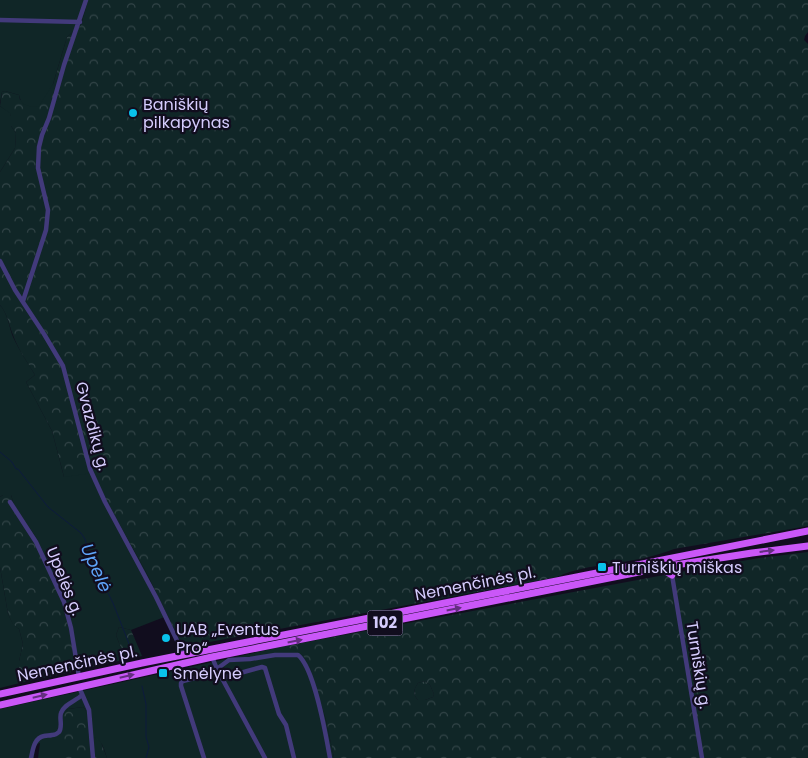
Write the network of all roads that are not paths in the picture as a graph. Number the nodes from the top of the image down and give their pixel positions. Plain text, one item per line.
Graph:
1 (86, 0) edge
2 (0, 20) edge
3 (80, 22) junction
4 (0, 261) edge
5 (23, 301) junction
6 (10, 502) dead end
7 (808, 531) edge
8 (808, 546) edge
9 (724, 548) junction
10 (726, 557) junction
11 (679, 565) junction
12 (660, 568) junction
13 (672, 575) junction
14 (582, 580) junction
15 (184, 655) junction
16 (212, 657) junction
17 (217, 669) junction
18 (79, 677) junction
19 (222, 678) junction
20 (79, 687) junction
21 (0, 694) edge
22 (82, 695) junction
23 (0, 705) edge
24 (31, 758) edge
25 (93, 758) edge
26 (204, 758) edge
27 (265, 758) edge
28 (294, 758) edge
29 (330, 758) edge
30 (702, 758) edge

1 - 3 street
2 - 3 street
3 - 5 street
4 - 5 street, Gvazdikų g.
5 - 15 street, Gvazdikų g.
6 - 18 street, Upelės g.
7 - 9 main road, Nemenčinės pl. / 102
10 -> 8 main road, Nemenčinės pl. / 102
9 - 10 main road
9 - 14 main road, Nemenčinės pl. / 102
10 - 11 main road, Nemenčinės pl. / 102
11 - 12 main road, Nemenčinės pl. / 102
11 - 13 main road
12 - 13 main road
12 - 14 main road, Nemenčinės pl. / 102
13 - 30 street, Turniškių g.
14 - 15 main road, Nemenčinės pl. / 102
16 -> 14 main road, Nemenčinės pl. / 102
15 - 18 main road, Nemenčinės pl. / 102
16 - 17 street
20 -> 16 main road, Nemenčinės pl. / 102
17 - 19 street
17 - 26 street
17 - 29 street
18 - 21 main road, Nemenčinės pl. / 102
19 - 27 street
19 - 28 street
20 - 22 street
23 -> 20 main road, Nemenčinės pl. / 102
22 - 24 street
22 - 25 street

